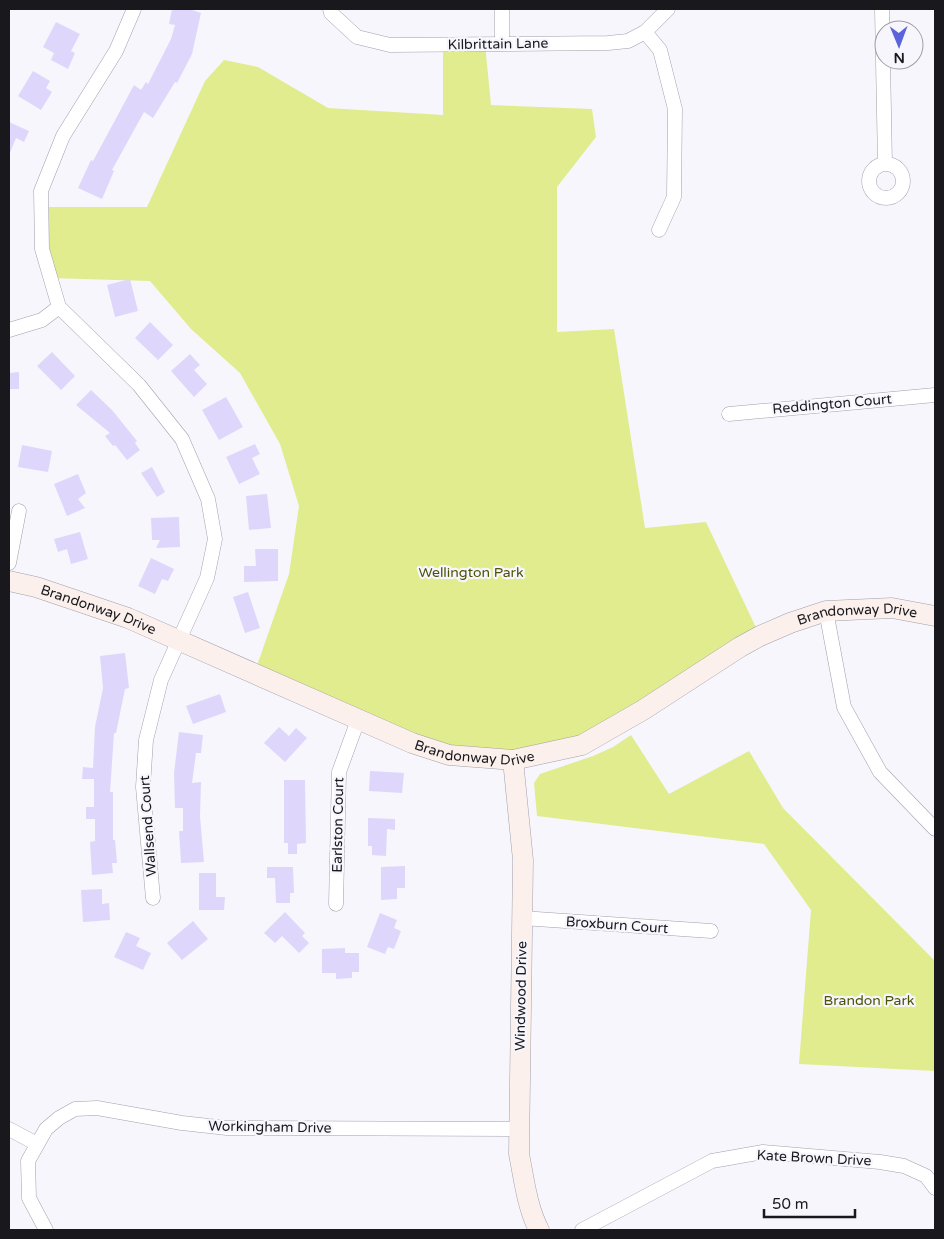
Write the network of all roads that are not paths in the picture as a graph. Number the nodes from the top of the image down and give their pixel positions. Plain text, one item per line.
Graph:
1 (134, 9) edge
2 (330, 9) edge
3 (502, 9) edge
4 (668, 9) edge
5 (882, 9) edge
6 (645, 32) junction
7 (502, 44) junction
8 (886, 164) dead end
9 (659, 230) dead end
10 (59, 307) junction
11 (9, 330) edge
12 (935, 395) edge
13 (729, 414) dead end
14 (18, 510) dead end
15 (9, 563) edge
16 (9, 581) edge
17 (826, 611) junction
18 (935, 616) edge
19 (178, 640) junction
20 (358, 720) junction
21 (514, 760) junction
22 (935, 829) edge
23 (153, 898) dead end
24 (336, 904) dead end
25 (522, 918) junction
26 (711, 932) dead end
27 (9, 1129) edge
28 (519, 1129) junction
29 (37, 1144) junction
30 (935, 1188) edge
31 (46, 1230) edge
32 (539, 1230) edge
33 (582, 1230) edge

1 - 10 street
2 - 7 street, Kilbrittain Lane
3 - 7 street
4 - 6 street, Kilbrittain Lane
5 - 8 street
6 - 7 street, Kilbrittain Lane
6 - 9 street
10 - 11 street
10 - 19 street, Wallsend Court
12 - 13 street, Reddington Court
14 - 15 street
16 - 19 street, Brandonway Drive
17 - 18 street, Brandonway Drive
17 - 21 street, Brandonway Drive
17 - 22 street
19 - 20 street, Brandonway Drive
19 - 23 street, Wallsend Court
20 - 21 street, Brandonway Drive
20 - 24 street, Earlston Court
21 - 25 street, Windwood Drive
25 - 26 street, Broxburn Court
25 - 28 street, Windwood Drive
27 - 29 street
28 - 29 street, Workingham Drive
28 - 32 street, Windwood Drive
29 - 31 street, Workingham Drive
30 - 33 street, Kate Brown Drive

